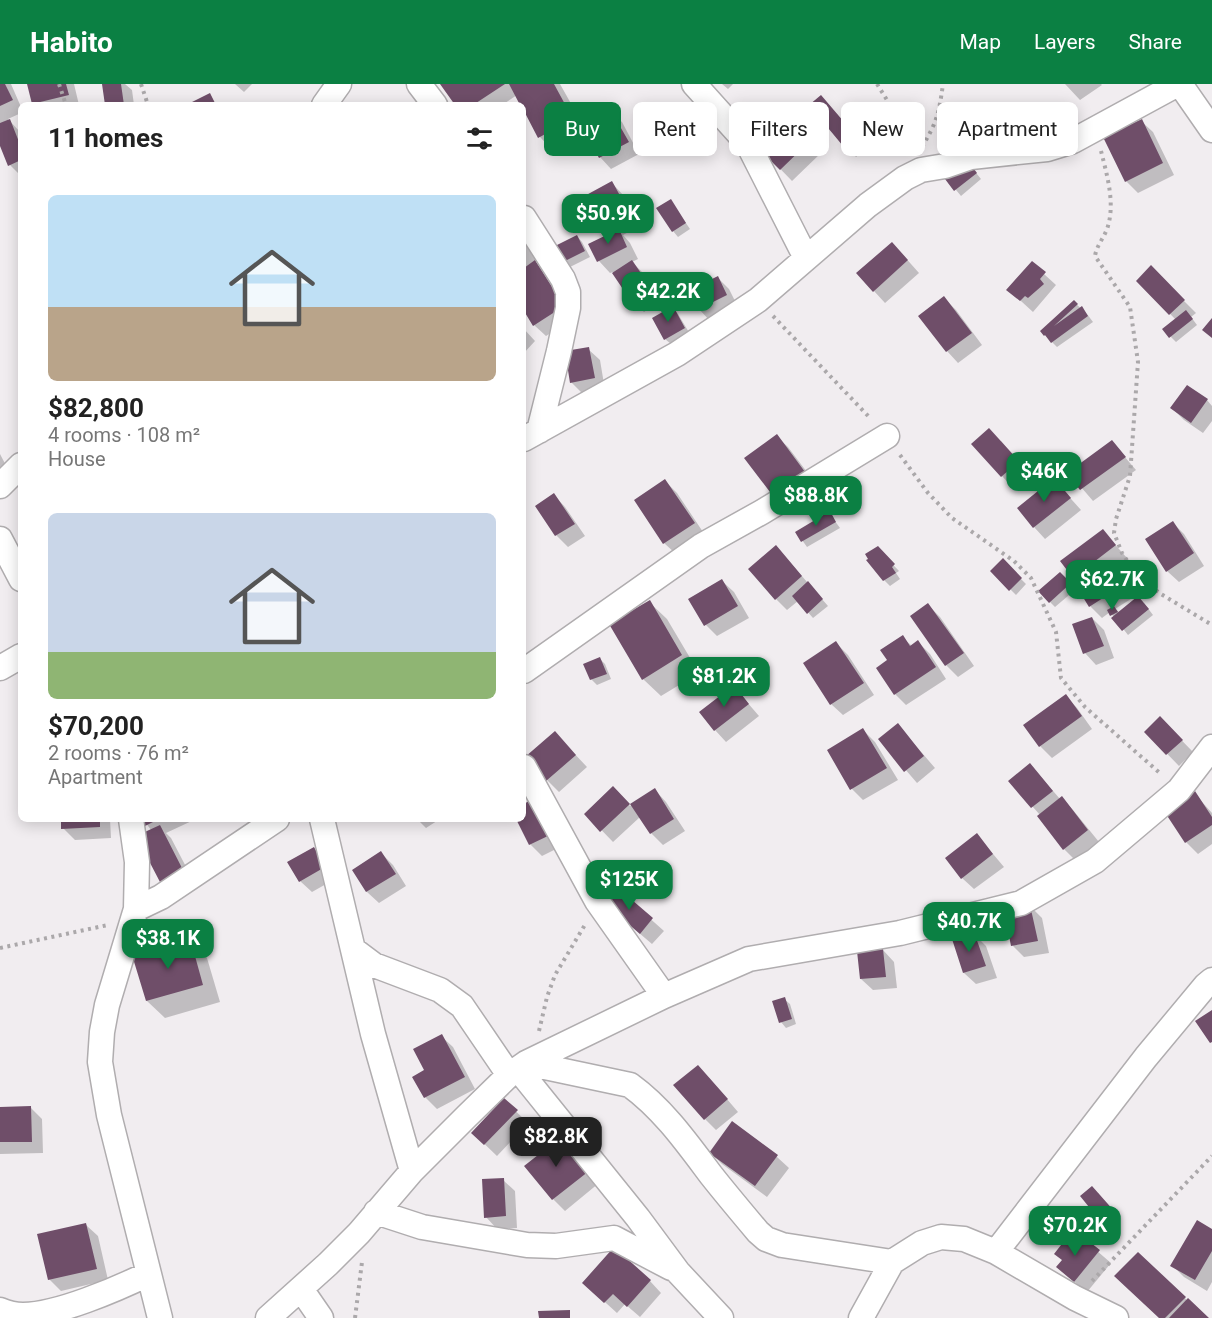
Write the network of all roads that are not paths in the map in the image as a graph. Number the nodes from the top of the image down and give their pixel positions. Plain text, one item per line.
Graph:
1 (339, 84) edge
2 (419, 84) edge
3 (694, 84) edge
4 (1179, 84) edge
5 (326, 102) edge
6 (433, 102) edge
7 (1212, 130) edge
8 (526, 221) edge
9 (806, 258) junction
10 (531, 435) edge
11 (887, 436) road end
12 (18, 468) edge
13 (0, 486) edge
14 (18, 491) edge
15 (0, 539) edge
16 (18, 573) edge
17 (18, 658) edge
18 (0, 668) edge
19 (526, 670) edge
20 (1212, 747) edge
21 (526, 771) edge
22 (130, 822) edge
23 (272, 822) edge
24 (323, 822) edge
25 (135, 913) junction
26 (354, 950) junction
27 (1212, 980) edge
28 (664, 996) junction
29 (522, 1066) junction
30 (412, 1172) junction
31 (376, 1212) junction
32 (996, 1252) junction
33 (892, 1262) junction
34 (678, 1272) junction
35 (148, 1274) junction
36 (301, 1289) junction
37 (0, 1310) edge
38 (160, 1318) edge
39 (268, 1318) edge
40 (321, 1318) edge
41 (721, 1318) edge
42 (861, 1318) edge
43 (1116, 1318) edge

1 - 5 street
2 - 6 street
3 - 9 street
4 - 7 street
4 - 9 street
8 - 10 street
9 - 10 street
11 - 19 street
12 - 13 street
13 - 14 street
15 - 16 street
17 - 18 street
20 - 28 street
21 - 28 street
22 - 25 street
23 - 25 street
24 - 26 street
25 - 35 street
26 - 29 street
26 - 30 street
27 - 32 street
28 - 29 street
29 - 30 street
29 - 33 street
29 - 34 street
30 - 31 street
31 - 34 street
31 - 36 street
32 - 33 street
32 - 43 street
33 - 42 street
34 - 41 street
35 - 37 street
35 - 38 street
36 - 39 street
36 - 40 street

